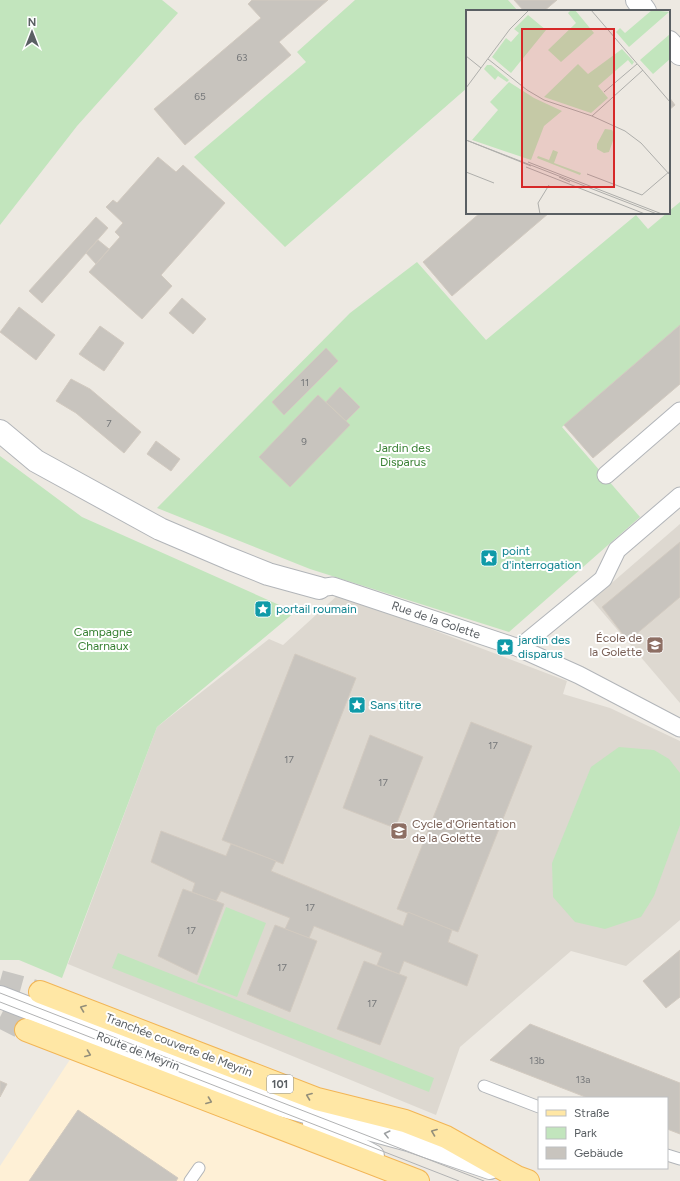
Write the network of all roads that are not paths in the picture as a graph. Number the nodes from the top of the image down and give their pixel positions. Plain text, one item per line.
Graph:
1 (637, 0) edge
2 (644, 10) edge
3 (670, 43) edge
4 (680, 54) edge
5 (680, 411) edge
6 (0, 431) edge
7 (606, 475) dead end
8 (680, 496) edge
9 (319, 588) joint
10 (519, 648) junction
11 (680, 728) edge
12 (40, 992) tunnel mouth
13 (0, 998) edge
14 (26, 1030) tunnel mouth
15 (484, 1086) dead end
16 (276, 1104) junction
17 (538, 1107) edge
18 (668, 1155) edge
19 (680, 1160) edge
20 (199, 1168) dead end
21 (523, 1179) edge
22 (190, 1181) edge
23 (417, 1181) edge

1 - 2 street
3 - 4 street
5 - 7 street
6 - 9 street
8 - 10 street
9 - 10 street, Rue de la Golette
10 - 11 street, Rue de la Golette
21 -> 12 main road, Tranchée couverte de Meyrin / 101
13 - 16 street, Route de Meyrin
14 -> 23 main road
15 - 17 lane
21 -> 16 street
16 - 23 street
18 - 19 lane
20 - 22 lane

